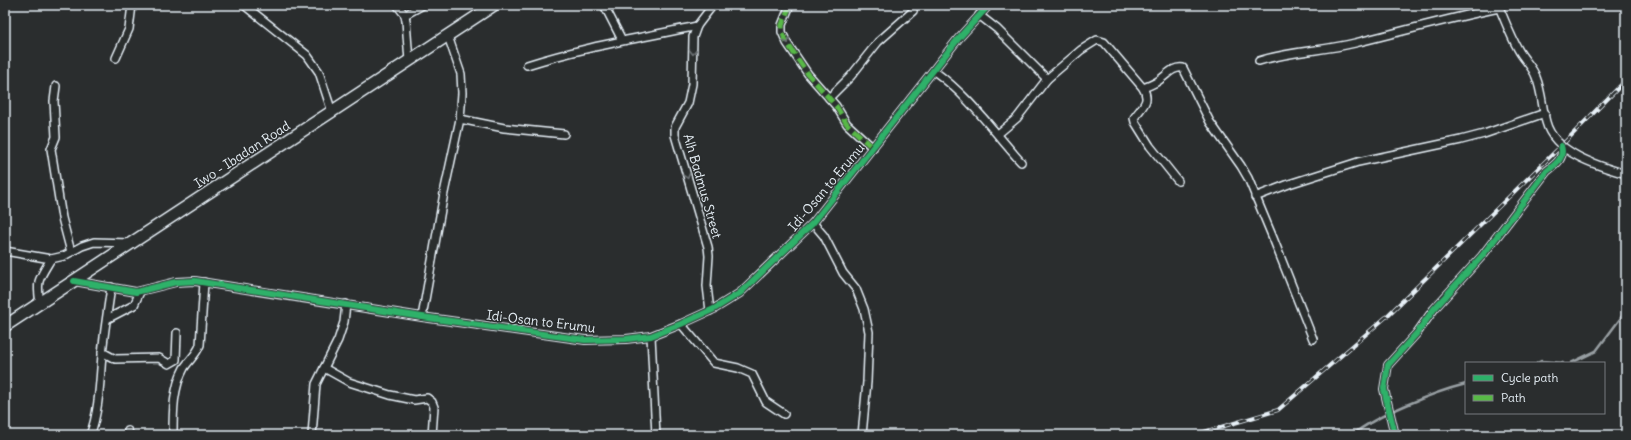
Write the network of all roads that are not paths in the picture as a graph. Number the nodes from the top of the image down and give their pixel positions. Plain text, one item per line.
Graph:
1 (132, 5) edge
2 (244, 5) edge
3 (397, 5) edge
4 (423, 5) edge
5 (494, 5) edge
6 (604, 5) edge
7 (713, 5) edge
8 (790, 5) edge
9 (989, 5) edge
10 (1499, 6) edge
11 (912, 11) dead end
12 (404, 15) junction
13 (979, 15) junction
14 (697, 26) junction
15 (448, 36) junction
16 (622, 40) junction
17 (116, 58) dead end
18 (409, 61) junction
19 (1259, 61) dead end
20 (527, 65) dead end
21 (934, 71) junction
22 (1048, 79) junction
23 (56, 86) dead end
24 (1143, 88) junction
25 (829, 98) junction
26 (332, 112) junction
27 (1545, 113) junction
28 (460, 119) junction
29 (564, 134) dead end
30 (998, 134) junction
31 (1561, 146) junction
32 (873, 148) junction
33 (1021, 162) dead end
34 (1626, 174) edge
35 (1178, 182) dead end
36 (1255, 197) junction
37 (813, 223) junction
38 (132, 243) junction
39 (5, 251) edge
40 (72, 252) junction
41 (51, 259) junction
42 (74, 281) junction
43 (204, 282) junction
44 (111, 287) junction
45 (140, 292) junction
46 (40, 304) junction
47 (346, 304) junction
48 (710, 311) junction
49 (422, 317) junction
50 (107, 319) junction
51 (681, 324) junction
52 (5, 326) edge
53 (177, 333) dead end
54 (651, 336) junction
55 (1313, 339) dead end
56 (102, 352) junction
57 (324, 368) junction
58 (784, 414) dead end
59 (1394, 433) edge
60 (90, 435) edge
61 (173, 435) edge
62 (312, 435) edge
63 (432, 435) edge
64 (656, 435) edge
65 (862, 435) edge

1 - 17 street
2 - 26 street
3 - 12 street
4 - 12 street
5 - 15 main road, Iwo - Ibadan Road
6 - 16 street
7 - 14 street, Alh Badmus Street
8 -> 25 street
9 - 13 street, Idi-Osan to Erumu
10 - 19 street
10 - 27 street
11 - 25 street
12 - 18 street
13 - 21 street, Idi-Osan to Erumu
13 - 22 street
14 - 16 street
14 -> 48 street, Alh Badmus Street
15 - 18 main road, Iwo - Ibadan Road
15 - 28 street
16 - 20 street
18 - 26 main road, Iwo - Ibadan Road
21 - 30 street
21 - 32 street, Idi-Osan to Erumu
22 - 24 street
22 - 30 street
23 - 40 street
24 - 35 street
24 - 36 street
25 - 32 street
26 - 38 main road, Iwo - Ibadan Road
27 - 31 street
27 - 36 street
28 - 29 street
28 - 49 street
30 - 33 street
31 - 34 street
31 - 59 street
32 - 37 street, Idi-Osan to Erumu
36 - 55 street
37 - 48 street, Idi-Osan to Erumu
37 - 65 street
38 - 40 street
38 - 42 main road, Iwo - Ibadan Road
39 - 41 street
40 - 41 street
41 - 46 street
42 - 44 street, Idi-Osan to Erumu
42 - 46 main road, Iwo - Ibadan Road
43 - 45 street, Idi-Osan to Erumu
43 - 47 street, Idi-Osan to Erumu
43 - 61 street
44 - 45 street, Idi-Osan to Erumu
44 - 50 street
45 - 50 street
46 - 52 main road, Iwo - Ibadan Road
47 - 49 street, Idi-Osan to Erumu
47 - 57 street
48 - 51 street, Idi-Osan to Erumu
49 - 54 street, Idi-Osan to Erumu
50 - 56 street
51 - 54 street, Idi-Osan to Erumu
51 - 58 street
53 - 56 street
54 - 64 street
56 - 60 street
57 - 62 street
57 - 63 street

